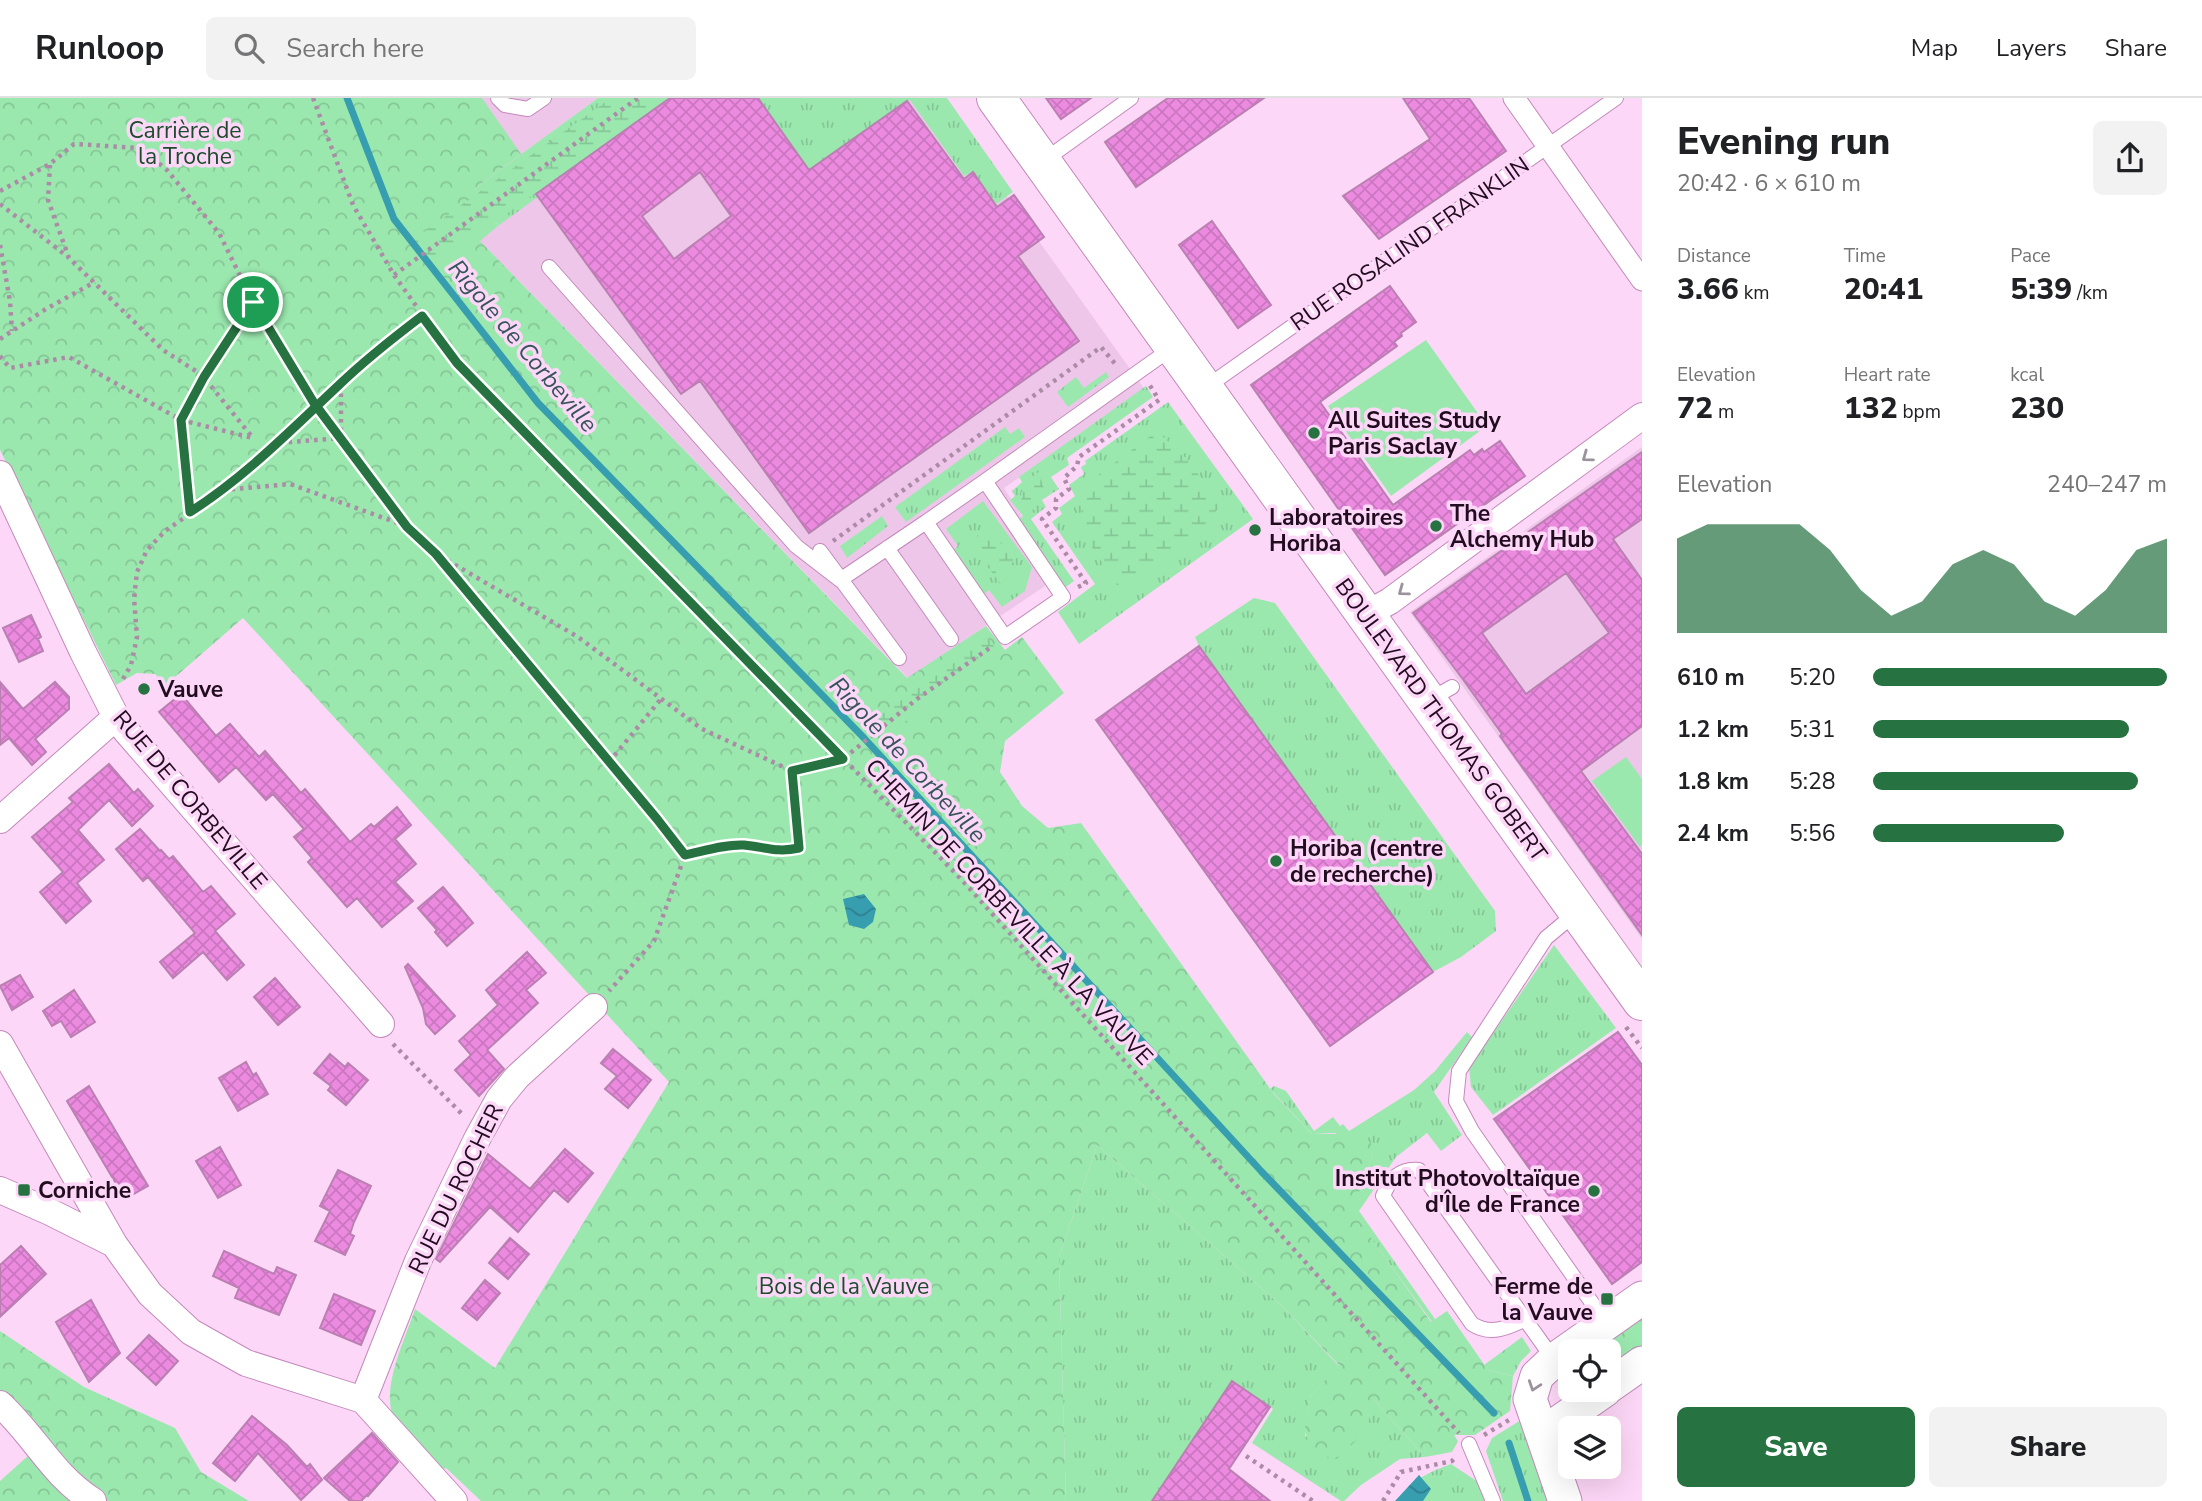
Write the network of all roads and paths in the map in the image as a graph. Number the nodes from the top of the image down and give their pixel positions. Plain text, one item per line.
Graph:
1 (313, 98) edge
2 (498, 98) edge
3 (544, 98) edge
4 (638, 98) edge
5 (996, 98) edge
6 (1131, 98) edge
7 (1514, 98) edge
8 (1616, 98) edge
9 (1548, 146) junction
10 (1041, 162) junction
11 (50, 164) junction
12 (0, 191) edge
13 (0, 204) edge
14 (0, 245) edge
15 (69, 258) junction
16 (549, 267) dead end
17 (394, 275) junction
18 (1642, 280) edge
19 (95, 282) junction
20 (253, 302) junction
21 (422, 316) junction
22 (12, 331) junction
23 (0, 339) edge
24 (1173, 347) junction
25 (0, 356) edge
26 (1134, 376) junction
27 (204, 377) junction
28 (341, 383) junction
29 (1205, 388) junction
30 (1165, 396) dead end
31 (1159, 400) junction
32 (1642, 416) edge
33 (181, 420) junction
34 (341, 438) junction
35 (278, 443) junction
36 (0, 474) edge
37 (985, 481) junction
38 (223, 490) junction
39 (190, 512) junction
40 (926, 522) junction
41 (407, 527) junction
42 (887, 548) junction
43 (820, 551) joint
44 (436, 554) junction
45 (840, 580) junction
46 (1063, 597) junction
47 (1365, 615) junction
48 (1005, 637) junction
49 (951, 639) dead end
50 (899, 658) dead end
51 (661, 699) junction
52 (113, 709) junction
53 (843, 759) junction
54 (609, 762) junction
55 (792, 771) junction
56 (0, 820) edge
57 (685, 855) junction
58 (1578, 912) junction
59 (1642, 1001) edge
60 (594, 1007) joint
61 (381, 1024) joint
62 (0, 1044) edge
63 (464, 1117) dead end
64 (0, 1190) edge
65 (114, 1244) junction
66 (1642, 1298) edge
67 (1526, 1319) junction
68 (1606, 1323) junction
69 (1554, 1360) junction
70 (1642, 1363) edge
71 (1621, 1378) edge
72 (363, 1401) junction
73 (1587, 1402) edge
74 (0, 1404) edge
75 (1511, 1418) dead end
76 (1542, 1434) junction
77 (1474, 1441) junction
78 (1245, 1456) dead end
79 (93, 1501) edge
80 (454, 1501) edge
81 (1312, 1501) edge
82 (1383, 1501) edge
83 (1493, 1501) edge
84 (1566, 1501) edge

1 - 17 path, CHEMIN DE CORBEVILLE À LA VAUVE
2 - 3 lane
4 - 17 path
5 - 10 main road, BOULEVARD THOMAS GOBERT
6 - 10 lane
7 - 9 street
8 - 9 lane, RUE ROSALIND FRANKLIN
9 - 18 street
9 - 29 lane, RUE ROSALIND FRANKLIN
10 - 24 main road, BOULEVARD THOMAS GOBERT
11 - 12 path
11 - 15 path
11 - 20 path
13 - 15 path
14 - 22 path
15 - 19 path
16 - 45 lane
17 - 21 path, CHEMIN DE CORBEVILLE À LA VAUVE
19 - 22 path
19 - 27 path
20 - 27 path
20 - 34 path
21 - 28 path
21 - 53 path, CHEMIN DE CORBEVILLE À LA VAUVE
22 - 23 path
24 - 26 lane
24 - 29 main road, BOULEVARD THOMAS GOBERT
25 - 33 path
26 - 31 path
26 - 37 lane
26 - 43 path
27 - 33 path
27 - 33 path
28 - 34 path
28 - 35 path, bridge
29 - 47 main road, BOULEVARD THOMAS GOBERT
30 - 31 path
31 - 46 path
32 -> 47 street
33 - 39 path
34 - 35 path
34 - 41 path
35 - 38 path
36 - 52 street, RUE DE CORBEVILLE
37 - 40 lane
37 - 46 lane
38 - 39 path
38 - 41 path
39 - 52 path
40 - 42 lane
40 - 48 lane
41 - 44 path
42 - 45 lane
42 - 49 lane
43 - 45 lane
44 - 51 path
44 - 54 path
45 - 50 lane
46 - 48 lane
47 - 58 main road, BOULEVARD THOMAS GOBERT
48 - 53 path
51 - 54 path
51 - 55 path
52 - 56 street
52 - 61 street, RUE DE CORBEVILLE
53 - 55 path
53 - 77 path, CHEMIN DE CORBEVILLE À LA VAUVE
54 - 57 path
55 - 57 path
57 - 60 path
58 - 59 main road, BOULEVARD THOMAS GOBERT
58 - 68 lane
60 - 72 street, RUE DU ROCHER
61 - 63 path
62 - 65 street
64 - 65 street
65 - 72 street
66 - 68 street
67 - 67 lane
67 - 69 lane
68 - 69 street
69 -> 76 street
70 - 71 street
72 - 80 street
73 - 76 street
74 - 79 street
75 - 77 path
76 - 84 street
77 - 82 path
77 - 83 lane
78 - 81 path

